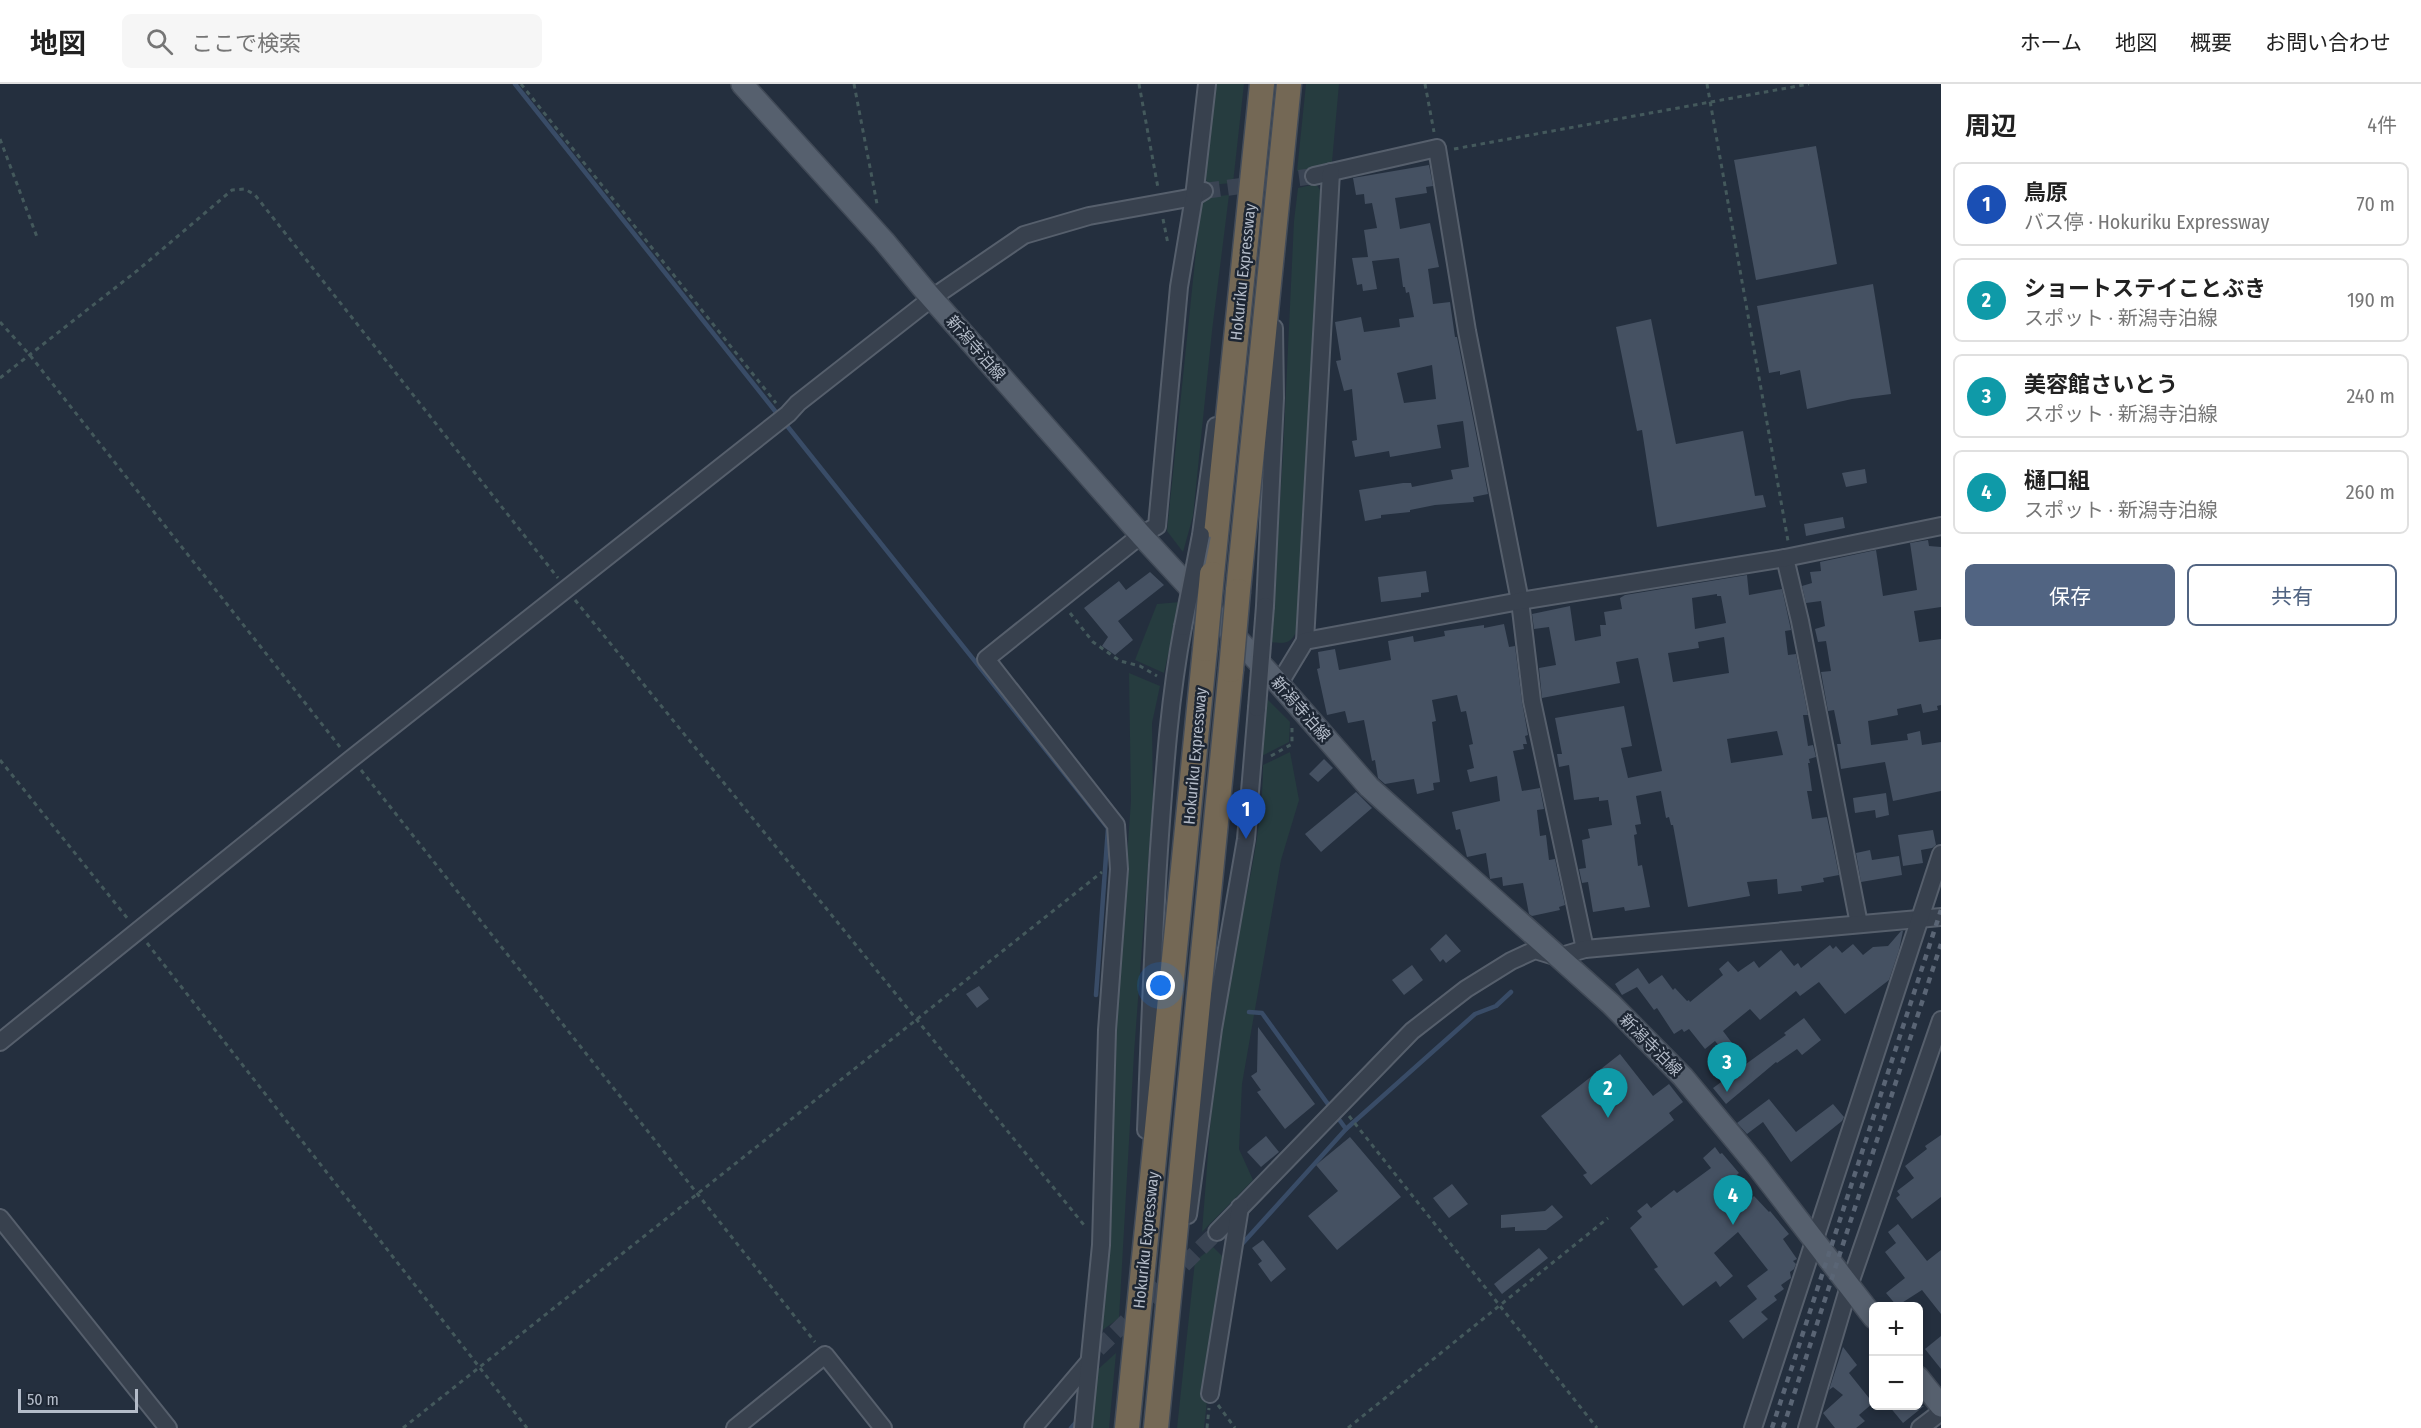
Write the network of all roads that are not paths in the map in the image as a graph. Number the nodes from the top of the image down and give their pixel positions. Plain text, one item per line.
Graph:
1 (742, 84) edge
2 (1207, 84) edge
3 (1262, 84) edge
4 (1289, 84) edge
5 (1257, 131) junction
6 (1331, 172) junction
7 (1314, 176) tunnel mouth
8 (1199, 194) junction
9 (1273, 241) junction
10 (932, 297) junction
11 (1941, 526) edge
12 (1141, 535) junction
13 (1790, 557) junction
14 (1520, 601) junction
15 (1305, 641) junction
16 (1279, 684) junction
17 (1941, 854) edge
18 (1941, 917) edge
19 (1920, 918) junction
20 (1859, 924) junction
21 (1585, 949) junction
22 (1558, 957) junction
23 (1941, 1020) edge
24 (0, 1042) edge
25 (1240, 1207) junction
26 (0, 1218) edge
27 (1217, 1232) tunnel mouth
28 (1813, 1240) junction
29 (1849, 1286) junction
30 (1141, 1290) junction
31 (1869, 1312) edge
32 (1098, 1349) tunnel mouth
33 (1088, 1363) junction
34 (1923, 1383) edge
35 (1210, 1394) road end
36 (1941, 1406) edge
37 (1941, 1412) edge
38 (168, 1428) edge
39 (735, 1428) edge
40 (883, 1428) edge
41 (1033, 1428) edge
42 (1083, 1428) edge
43 (1127, 1428) edge
44 (1157, 1428) edge
45 (1753, 1428) edge
46 (1807, 1428) edge
47 (1920, 1428) edge

1 - 10 main road, 新潟寺泊線
2 - 8 street
3 - 5 highway, Hokuriku Expressway
4 - 9 highway, Hokuriku Expressway
5 - 30 highway, Hokuriku Expressway, bridge
5 - 30 street, bridge
6 - 7 street
6 - 14 street
6 - 15 street
8 - 10 street
8 - 12 street
9 - 44 highway, Hokuriku Expressway, bridge
9 - 44 street, bridge
10 - 12 main road, 新潟寺泊線
10 - 24 street
11 - 13 street
12 - 16 main road, 新潟寺泊線
12 - 33 street
13 - 14 street
13 - 20 street
14 - 15 street
14 - 21 street
15 - 16 street
16 - 22 main road, 新潟寺泊線
17 - 19 street
18 - 19 street
19 - 20 street
19 - 28 street
20 - 21 street
21 - 22 street
22 - 25 street
22 - 28 main road, 新潟寺泊線
23 - 29 street
25 - 27 street
25 - 35 street
26 - 38 street
28 - 29 main road, 新潟寺泊線
28 - 45 street
29 - 31 main road, 新潟寺泊線
29 - 46 street
30 - 43 highway, Hokuriku Expressway
32 - 33 street
33 - 41 street
33 - 42 street
34 - 36 main road
37 - 47 street
39 - 40 street

